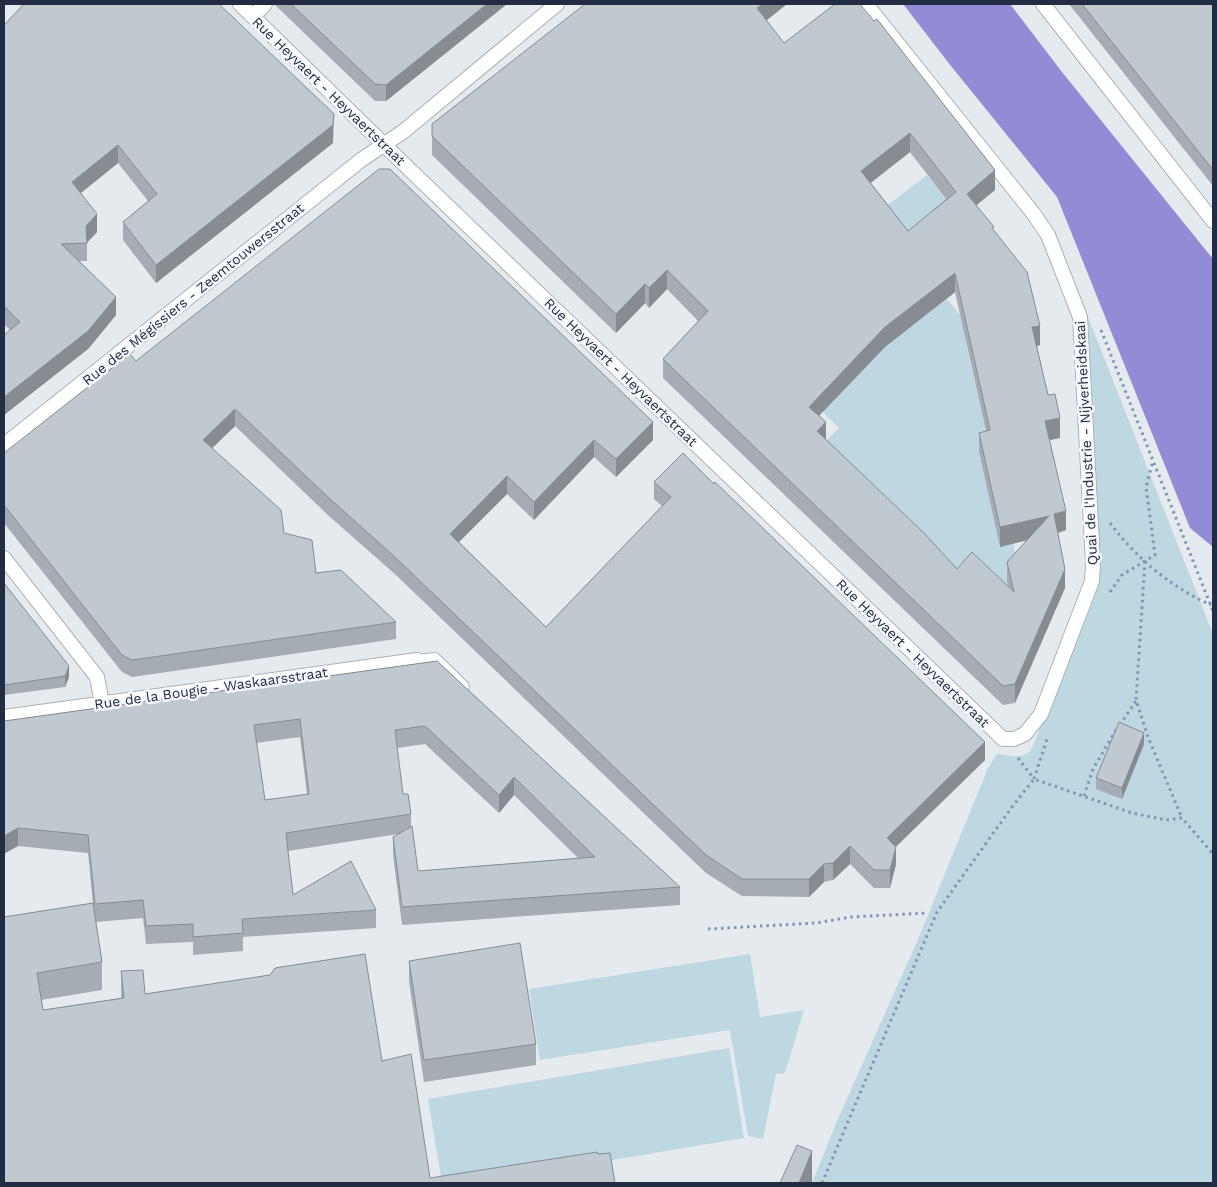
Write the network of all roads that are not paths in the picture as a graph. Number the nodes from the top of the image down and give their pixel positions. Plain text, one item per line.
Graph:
1 (240, 4) edge
2 (265, 4) edge
3 (557, 4) edge
4 (866, 4) edge
5 (1043, 4) edge
6 (252, 16) junction
7 (384, 144) junction
8 (1213, 222) edge
9 (4, 445) edge
10 (4, 558) edge
11 (418, 660) joint
12 (468, 691) edge
13 (102, 703) junction
14 (4, 717) edge
15 (1003, 739) joint

1 - 6 street, Rue Heyvaert - Heyvaertstraat
2 - 6 street
3 - 7 street, Rue des Mégissiers - Zeemtouwersstraat
4 - 15 street, Quai de l'Industrie - Nijverheidskaai
5 - 8 street
6 - 7 street, Rue Heyvaert - Heyvaertstraat
7 - 9 street, Rue des Mégissiers - Zeemtouwersstraat
7 - 15 street, Rue Heyvaert - Heyvaertstraat
10 - 13 street
11 - 12 lane
11 - 13 street, Rue de la Bougie - Waskaarsstraat
13 - 14 street, Rue de la Bougie - Waskaarsstraat

